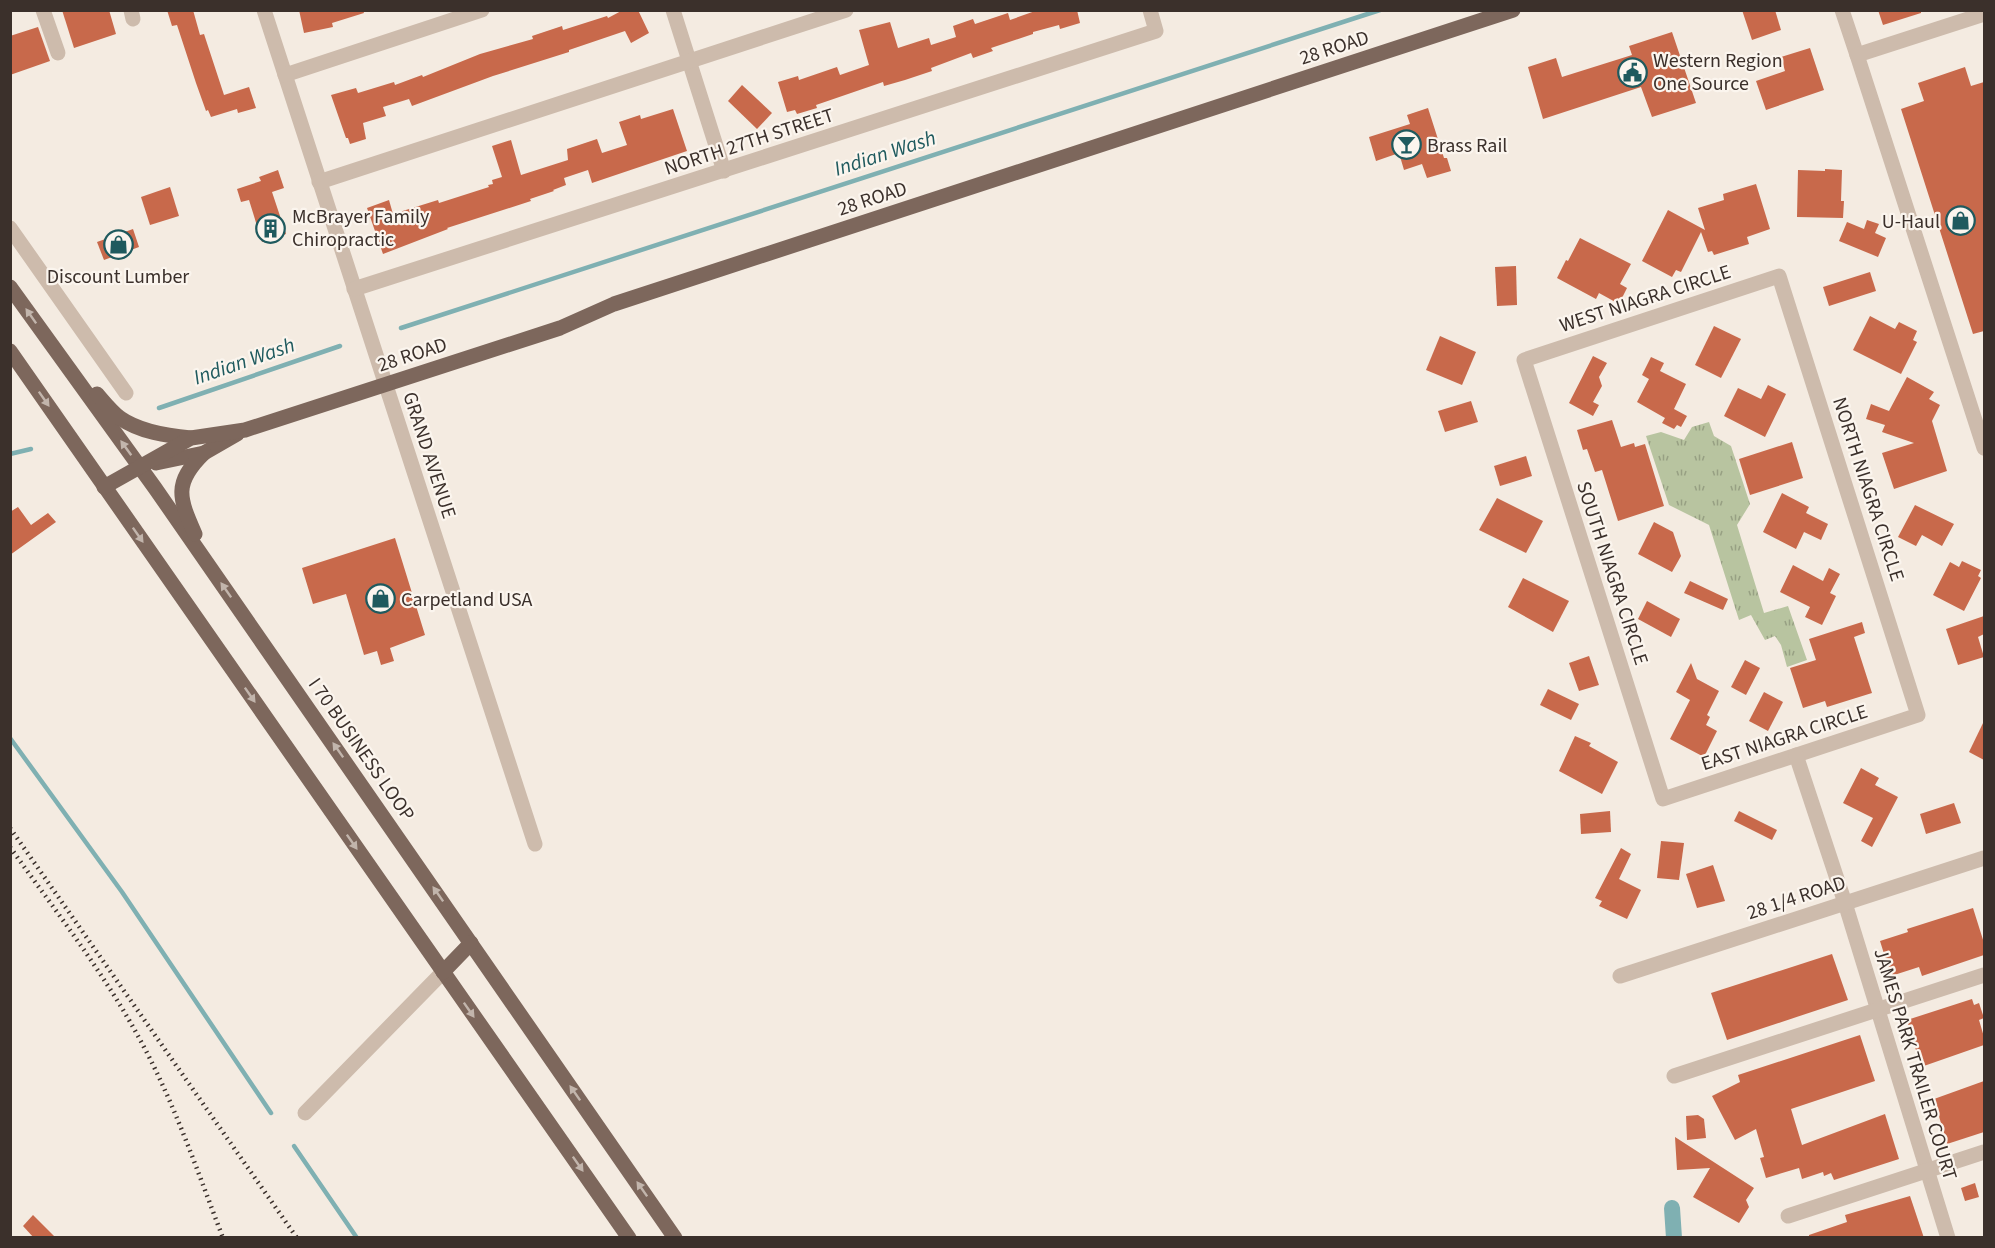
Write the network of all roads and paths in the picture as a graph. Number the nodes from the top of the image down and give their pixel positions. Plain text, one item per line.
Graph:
1 (43, 10) edge
2 (264, 10) edge
3 (482, 10) edge
4 (673, 10) edge
5 (846, 10) edge
6 (1150, 10) edge
7 (1513, 10) edge
8 (1842, 10) edge
9 (1984, 14) edge
10 (58, 53) dead end
11 (1857, 55) junction
12 (689, 61) junction
13 (285, 75) junction
14 (724, 171) junction
15 (320, 182) junction
16 (10, 228) edge
17 (1779, 276) joint
18 (10, 287) edge
19 (354, 290) junction
20 (51, 345) junction
21 (10, 351) edge
22 (1524, 360) joint
23 (385, 384) junction
24 (126, 393) dead end
25 (245, 430) junction
26 (191, 438) junction
27 (1984, 448) edge
28 (204, 453) junction
29 (140, 467) junction
30 (104, 487) junction
31 (208, 564) junction
32 (1918, 715) joint
33 (1796, 755) junction
34 (1663, 799) joint
35 (535, 844) dead end
36 (1984, 858) edge
37 (1845, 903) junction
38 (471, 943) junction
39 (443, 972) junction
40 (1984, 975) edge
41 (1620, 976) dead end
42 (1877, 1010) junction
43 (1674, 1076) dead end
44 (305, 1113) dead end
45 (1984, 1152) edge
46 (1927, 1171) junction
47 (1788, 1216) dead end
48 (629, 1238) edge
49 (675, 1238) edge
50 (1948, 1238) edge

1 - 10 street
2 - 13 street, GRAND AVENUE
3 - 13 street
4 - 12 street
5 - 12 street
6 - 14 street, NORTH 27TH STREET
7 - 23 main road, 28 ROAD
8 - 11 street
9 - 11 street
11 - 27 street
12 - 14 street
12 - 15 street
13 - 15 street, GRAND AVENUE
14 - 19 street, NORTH 27TH STREET
15 - 19 street, GRAND AVENUE
16 - 24 street
17 - 22 street, WEST NIAGRA CIRCLE
17 - 32 street, NORTH NIAGRA CIRCLE
20 -> 18 main road, I 70 BUSINESS LOOP
19 - 23 street, GRAND AVENUE
20 - 26 main road
29 -> 20 main road, I 70 BUSINESS LOOP
21 -> 30 main road
22 - 34 street, SOUTH NIAGRA CIRCLE
23 - 25 main road, 28 ROAD
23 - 35 street, GRAND AVENUE
25 - 26 main road, 28 ROAD
25 - 28 main road, 28 ROAD
26 - 29 main road, 28 ROAD
28 - 29 main road, 28 ROAD
28 - 31 main road
29 - 30 main road, 28 ROAD
29 - 31 main road, I 70 BUSINESS LOOP
30 -> 39 main road
38 -> 31 main road, I 70 BUSINESS LOOP
32 - 33 street, EAST NIAGRA CIRCLE
33 - 34 street, EAST NIAGRA CIRCLE
33 - 37 street, JAMES PARK TRAILER COURT
36 - 37 street, 28 1/4 ROAD
37 - 41 street, 28 1/4 ROAD
37 - 42 street, JAMES PARK TRAILER COURT
38 - 39 main road
49 -> 38 main road, I 70 BUSINESS LOOP
39 - 44 street
39 -> 48 main road
40 - 42 street
42 - 43 street
42 - 46 street, JAMES PARK TRAILER COURT
45 - 46 street
46 - 47 street
46 - 50 street, JAMES PARK TRAILER COURT

